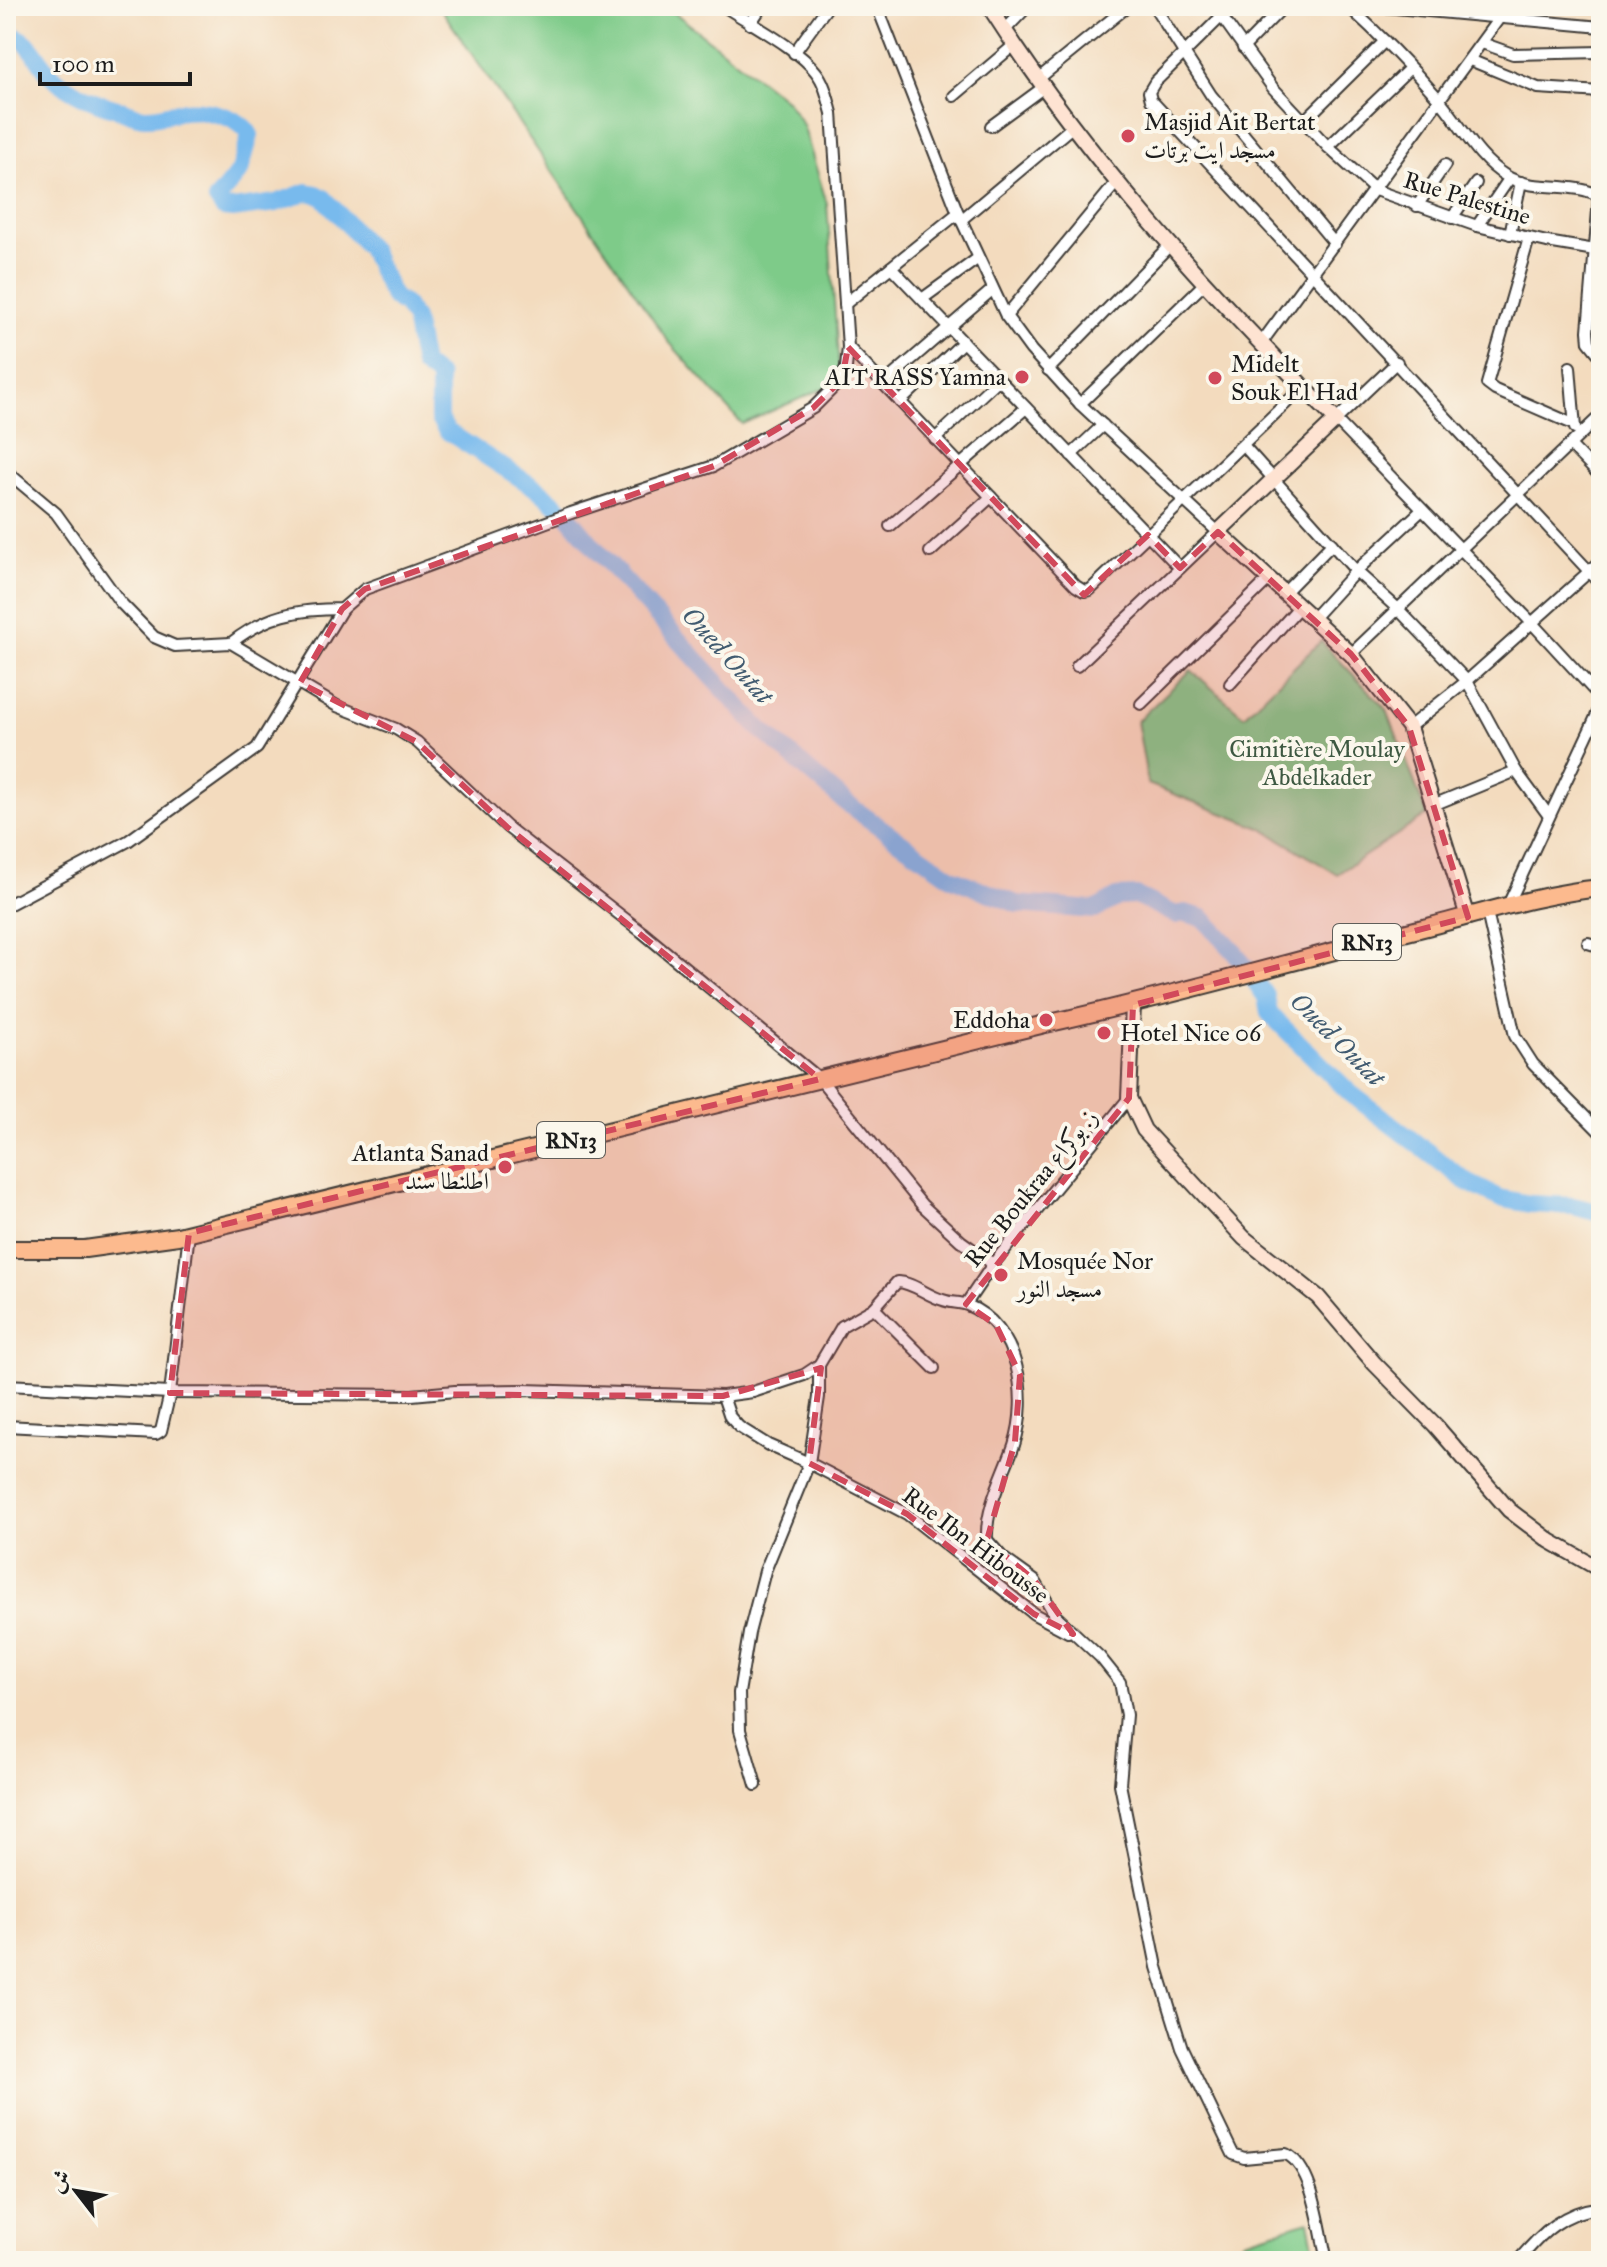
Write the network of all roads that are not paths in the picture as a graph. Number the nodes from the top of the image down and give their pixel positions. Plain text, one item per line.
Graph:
1 (724, 6) edge
2 (762, 6) edge
3 (828, 6) edge
4 (877, 6) edge
5 (989, 6) edge
6 (1028, 6) edge
7 (1128, 6) edge
8 (1154, 6) edge
9 (1214, 6) edge
10 (1232, 6) edge
11 (1284, 6) edge
12 (1348, 6) edge
13 (1374, 6) edge
14 (1508, 6) edge
15 (1462, 10) edge
16 (1499, 16) junction
17 (1221, 17) junction
18 (750, 24) junction
19 (1601, 27) edge
20 (1005, 30) junction
21 (1385, 41) junction
22 (1482, 43) junction
23 (1013, 46) junction
24 (1243, 48) junction
25 (1185, 52) junction
26 (1601, 52) edge
27 (794, 53) junction
28 (1470, 60) junction
29 (1410, 68) junction
30 (1041, 83) junction
31 (1601, 92) edge
32 (954, 96) dead end
33 (1440, 100) junction
34 (1303, 122) junction
35 (991, 126) dead end
36 (1072, 127) junction
37 (1328, 147) junction
38 (1445, 165) dead end
39 (1601, 174) edge
40 (1515, 180) junction
41 (1116, 183) junction
42 (1476, 183) dead end
43 (1375, 190) junction
44 (1600, 196) edge
45 (1417, 206) junction
46 (959, 217) junction
47 (1452, 218) junction
48 (1477, 226) junction
49 (1510, 234) junction
50 (1529, 238) junction
51 (1335, 244) junction
52 (1169, 246) junction
53 (1597, 250) edge
54 (977, 259) junction
55 (891, 267) junction
56 (1312, 274) junction
57 (1205, 283) junction
58 (992, 290) junction
59 (922, 299) junction
60 (845, 304) junction
61 (1006, 316) junction
62 (949, 327) junction
63 (963, 342) junction
64 (1262, 342) junction
65 (848, 347) junction
66 (1600, 353) edge
67 (1397, 362) junction
68 (1570, 367) dead end
69 (1048, 370) junction
70 (999, 379) junction
71 (883, 384) junction
72 (1303, 387) junction
73 (900, 402) junction
74 (1080, 404) junction
75 (1026, 408) junction
76 (1601, 415) edge
77 (1336, 420) junction
78 (1573, 424) junction
79 (1103, 425) junction
80 (1579, 436) junction
81 (935, 439) junction
82 (1243, 445) junction
83 (1570, 445) junction
84 (1071, 455) junction
85 (960, 465) junction
86 (6, 471) edge
87 (1601, 477) edge
88 (1275, 479) junction
89 (1516, 496) junction
90 (991, 497) junction
91 (1183, 501) junction
92 (1422, 510) junction
93 (890, 526) dead end
94 (1218, 532) junction
95 (1148, 535) junction
96 (1332, 544) junction
97 (1460, 549) junction
98 (930, 552) dead end
99 (1601, 561) edge
100 (1180, 568) junction
101 (1356, 571) junction
102 (1589, 571) junction
103 (1269, 579) junction
104 (1601, 584) edge
105 (1284, 593) junction
106 (1299, 607) junction
107 (342, 609) junction
108 (1398, 609) junction
109 (1313, 618) junction
110 (1532, 623) junction
111 (231, 643) junction
112 (1351, 654) junction
113 (1077, 666) dead end
114 (1467, 681) junction
115 (300, 683) junction
116 (1230, 684) dead end
117 (1601, 698) edge
118 (1141, 704) dead end
119 (1601, 706) edge
120 (1409, 727) junction
121 (1516, 771) junction
122 (1433, 805) junction
123 (1549, 816) junction
124 (1601, 888) edge
125 (1508, 905) junction
126 (6, 906) edge
127 (1487, 912) junction
128 (1468, 917) junction
129 (1588, 943) dead end
130 (1601, 947) edge
131 (1133, 1005) junction
132 (820, 1079) junction
133 (1129, 1098) junction
134 (1601, 1133) edge
135 (189, 1233) junction
136 (6, 1249) edge
137 (993, 1264) junction
138 (966, 1304) junction
139 (874, 1308) junction
140 (819, 1365) junction
141 (934, 1368) dead end
142 (6, 1385) edge
143 (170, 1393) junction
144 (723, 1396) junction
145 (6, 1426) edge
146 (809, 1463) junction
147 (1601, 1570) edge
148 (1073, 1634) junction
149 (756, 1785) dead end
150 (1601, 2207) edge
151 (1327, 2261) edge
152 (1518, 2261) edge

1 - 18 street
2 - 18 street
3 - 27 street
4 - 46 street
5 - 20 street
6 - 20 street
7 - 30 street
8 - 25 street
9 - 17 street, Rue Palestine
10 - 17 street
11 - 24 street
12 - 21 street
13 - 15 street
14 - 16 street
15 - 16 street
16 - 19 street
16 - 22 street
17 - 24 street, Rue Palestine
17 - 25 street
18 - 27 street
20 - 23 street
21 - 29 street
21 - 34 street
22 - 26 street
22 - 28 street
23 - 30 street
23 - 32 street
24 - 34 street, Rue Palestine
25 - 51 street
25 - 56 street
27 - 60 street
28 - 31 street
28 - 33 street
29 - 33 street
29 - 37 street
30 - 35 street
30 - 36 street
33 - 40 street
33 - 43 street
34 - 37 street, Rue Palestine
36 - 41 street
36 - 46 street
37 - 43 street, Rue Palestine
38 - 45 street
39 - 44 street
40 - 44 street
40 - 48 street
40 - 49 street
41 - 52 street
41 - 61 street
42 - 47 street
43 - 45 street, Rue Palestine
43 - 51 street
44 - 53 street
45 - 47 street, Rue Palestine
46 - 54 street
46 - 55 street
47 - 48 street, Rue Palestine
48 - 49 street, Rue Palestine
49 - 50 street, Rue Palestine
50 - 53 street, Rue Palestine
50 - 78 street
51 - 56 street
52 - 57 street
52 - 69 street
53 - 66 street
54 - 58 street
54 - 59 street
55 - 59 street
55 - 60 street
56 - 64 street
56 - 67 street
57 - 64 street
57 - 74 street
58 - 61 street
58 - 62 street
59 - 62 street
60 - 65 street
61 - 69 street
62 - 63 street
62 - 71 street
63 - 70 street
63 - 73 street
64 - 72 street
65 - 71 street
65 - 107 street
67 - 77 street
67 - 89 street
68 - 78 street
69 - 74 street
70 - 75 street
70 - 81 street
71 - 73 street
72 - 77 street
72 - 82 street
73 - 81 street
74 - 79 street
75 - 84 street
75 - 85 street
76 - 80 street
77 - 88 street
77 - 92 street
78 - 80 street
79 - 84 street
79 - 91 street
80 - 83 street
81 - 85 street
82 - 88 street
82 - 91 street
83 - 87 street
83 - 89 street
84 - 95 street
85 - 90 street
85 - 93 street
86 - 111 street
88 - 94 street
88 - 96 street
89 - 97 street
89 - 102 street
90 - 95 street
90 - 98 street
91 - 94 street
91 - 95 street
92 - 97 street
92 - 101 street
94 - 100 street
94 - 103 street
95 - 100 street
96 - 101 street
96 - 105 street
97 - 108 street
97 - 110 street
99 - 102 street
100 - 113 street
101 - 108 street
101 - 109 street
102 - 104 street
102 - 110 street
103 - 105 street
103 - 118 street
105 - 106 street
106 - 109 street
106 - 116 street
107 - 111 street
107 - 115 street
108 - 112 street
108 - 114 street
109 - 112 street
110 - 114 street
110 - 117 street
111 - 115 street
112 - 120 street
114 - 120 street
114 - 121 street
115 - 126 street
115 - 132 street
119 - 123 street
120 - 122 street
121 - 122 street
121 - 123 street
122 - 128 street
123 - 125 street
124 - 125 main road, RN13
125 - 127 main road, RN13
127 - 128 main road, RN13
127 - 134 street
128 - 131 main road, RN13
129 - 130 street
131 - 132 main road, RN13
131 - 133 street
132 - 135 main road, RN13
132 - 137 street
133 - 137 street, Rue Boukraa ز. بوكراع
133 - 147 street
135 - 136 main road, RN13
135 - 143 street
137 - 138 street, Rue Boukraa ز. بوكراع
138 - 139 street
138 - 148 street
139 - 140 street
139 - 141 street
140 - 144 street
140 - 146 street
142 - 143 street
143 - 144 street
143 - 145 street
144 - 146 street, Rue Ibn Hibousse
146 - 148 street, Rue Ibn Hibousse
146 - 149 street
148 - 151 street
150 - 152 street

